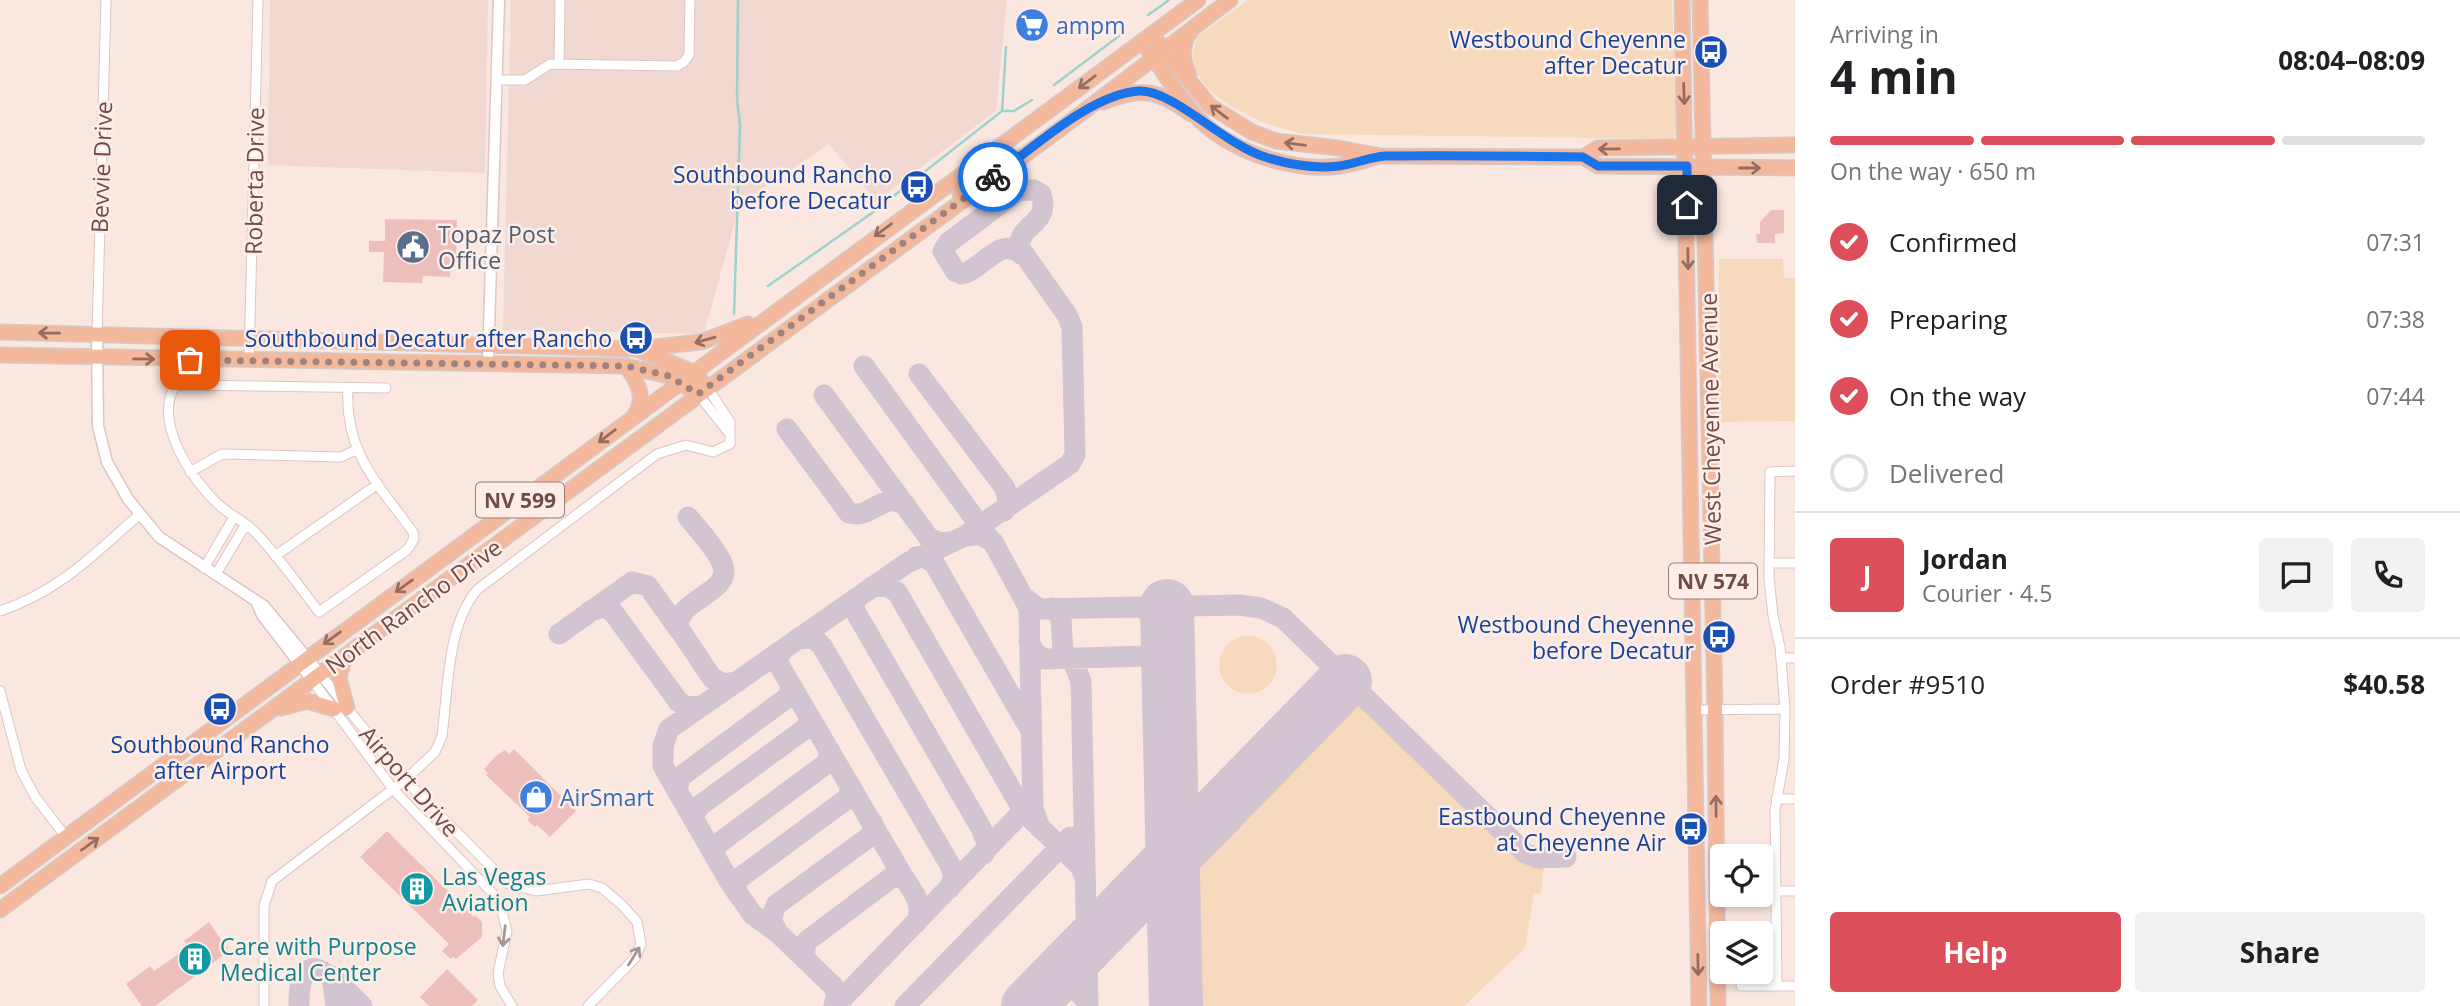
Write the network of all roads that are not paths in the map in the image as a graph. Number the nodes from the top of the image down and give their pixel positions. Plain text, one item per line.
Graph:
1 (106, 0) edge
2 (258, 0) edge
3 (499, 0) edge
4 (560, 0) edge
5 (690, 0) edge
6 (1198, 0) edge
7 (1230, 0) edge
8 (1682, 0) edge
9 (1700, 0) edge
10 (1194, 26) junction
11 (1147, 38) junction
12 (1158, 53) junction
13 (559, 64) junction
14 (498, 80) junction
15 (1189, 83) junction
16 (1079, 115) junction
17 (1203, 124) junction
18 (1704, 145) junction
19 (1795, 145) edge
20 (1686, 148) junction
21 (1381, 156) junction
22 (983, 157) junction
23 (1583, 157) junction
24 (1687, 166) junction
25 (1705, 168) junction
26 (1795, 168) edge
27 (945, 211) junction
28 (769, 315) junction
29 (0, 332) edge
30 (97, 335) junction
31 (250, 337) junction
32 (348, 340) junction
33 (489, 345) junction
34 (636, 349) junction
35 (0, 355) edge
36 (97, 357) junction
37 (250, 361) junction
38 (282, 362) junction
39 (488, 363) junction
40 (626, 366) junction
41 (687, 377) junction
42 (348, 388) junction
43 (386, 388) dead end
44 (703, 391) junction
45 (635, 415) junction
46 (356, 450) junction
47 (1795, 471) edge
48 (190, 472) junction
49 (378, 484) junction
50 (140, 514) junction
51 (234, 517) junction
52 (246, 524) junction
53 (275, 556) junction
54 (1769, 563) junction
55 (1795, 563) edge
56 (204, 568) junction
57 (216, 574) junction
58 (0, 611) edge
59 (345, 656) junction
60 (1782, 658) junction
61 (1795, 658) edge
62 (303, 660) junction
63 (316, 677) junction
64 (0, 691) edge
65 (341, 708) junction
66 (1785, 709) junction
67 (1694, 710) junction
68 (1715, 710) junction
69 (270, 711) junction
70 (405, 780) junction
71 (393, 789) junction
72 (1795, 799) edge
73 (1776, 800) junction
74 (66, 837) junction
75 (36, 884) junction
76 (0, 886) edge
77 (1775, 891) junction
78 (1795, 891) edge
79 (0, 910) edge
80 (1717, 921) edge
81 (1698, 923) junction
82 (1710, 923) edge
83 (1718, 984) edge
84 (1741, 986) dead end
85 (1777, 986) junction
86 (1795, 986) edge
87 (264, 1006) edge
88 (512, 1006) edge
89 (588, 1006) edge
90 (1699, 1006) edge
91 (1718, 1006) edge

1 - 30 street, Bevvie Drive
2 - 31 street, Roberta Drive
3 - 14 street
4 - 13 street
5 - 13 street
6 - 11 main road, North Rancho Drive / NV 599
7 - 10 main road, North Rancho Drive / NV 599
8 -> 20 main road, West Cheyenne Avenue
9 - 18 main road, West Cheyenne Avenue
10 - 12 main road, North Rancho Drive / NV 599
10 - 15 main road
11 - 12 main road
11 -> 22 main road, North Rancho Drive / NV 599
12 - 15 main road
12 - 16 main road, North Rancho Drive / NV 599
12 - 17 main road
13 - 14 street
14 - 33 street
21 -> 15 main road
16 - 17 main road
16 - 27 main road, North Rancho Drive / NV 599
17 - 21 main road
18 - 19 main road
18 - 20 main road
18 - 25 main road, West Cheyenne Avenue / NV 574
20 -> 23 main road
20 - 24 main road, West Cheyenne Avenue / NV 574
21 - 23 main road
22 - 27 main road
22 -> 28 main road, North Rancho Drive / NV 599
23 - 24 main road
24 - 25 main road
24 -> 67 main road, West Cheyenne Avenue / NV 574
25 -> 26 main road
25 - 68 main road, West Cheyenne Avenue / NV 574
27 - 44 main road, North Rancho Drive / NV 599
28 -> 34 main road
28 - 41 main road, North Rancho Drive / NV 599
30 -> 29 main road
30 - 31 main road
30 - 36 street
31 - 32 main road
31 - 37 street, Roberta Drive
32 - 33 main road
32 - 38 main road
33 - 34 main road
33 - 39 street
34 - 41 main road
35 - 36 main road
36 -> 37 main road
36 - 50 street
37 - 38 main road
38 - 39 main road
39 - 40 main road
40 - 41 main road
40 - 45 main road
41 - 44 main road
41 - 45 main road, North Rancho Drive / NV 599
42 - 43 street
42 - 46 street
42 - 48 street
44 - 59 main road, North Rancho Drive / NV 599
44 - 70 street
45 -> 62 main road, North Rancho Drive / NV 599
46 - 48 street
46 - 49 street
47 - 54 street
48 - 51 street
49 - 53 street
49 - 53 street
50 - 56 street
50 - 58 street
51 - 52 street
51 - 56 street
52 - 53 street
52 - 57 street
54 - 55 street
54 - 60 street
56 - 57 street
57 - 62 street
59 - 63 main road, North Rancho Drive / NV 599
59 - 65 main road
60 - 61 street
60 - 66 street
62 - 63 street
62 - 74 main road, North Rancho Drive / NV 599
63 - 65 street, Airport Drive
63 - 69 main road, North Rancho Drive / NV 599
64 - 74 street
65 - 69 main road
65 - 70 street, Airport Drive
65 - 71 street, Airport Drive
66 - 68 street
66 - 73 street
67 - 68 street
67 - 81 main road, West Cheyenne Avenue / NV 574
80 -> 68 main road, West Cheyenne Avenue / NV 574
75 -> 69 main road, North Rancho Drive / NV 599
70 - 71 street
89 -> 70 street, Airport Drive
71 - 87 street
71 -> 88 street, Airport Drive
72 - 73 street
73 - 77 street
74 - 75 main road
74 - 76 main road, North Rancho Drive / NV 599
75 - 79 main road, North Rancho Drive / NV 599
77 - 78 street
77 - 85 street
81 - 82 main road
81 -> 90 main road, West Cheyenne Avenue / NV 574
83 - 91 main road, West Cheyenne Avenue / NV 574
84 - 85 street
85 - 86 street

